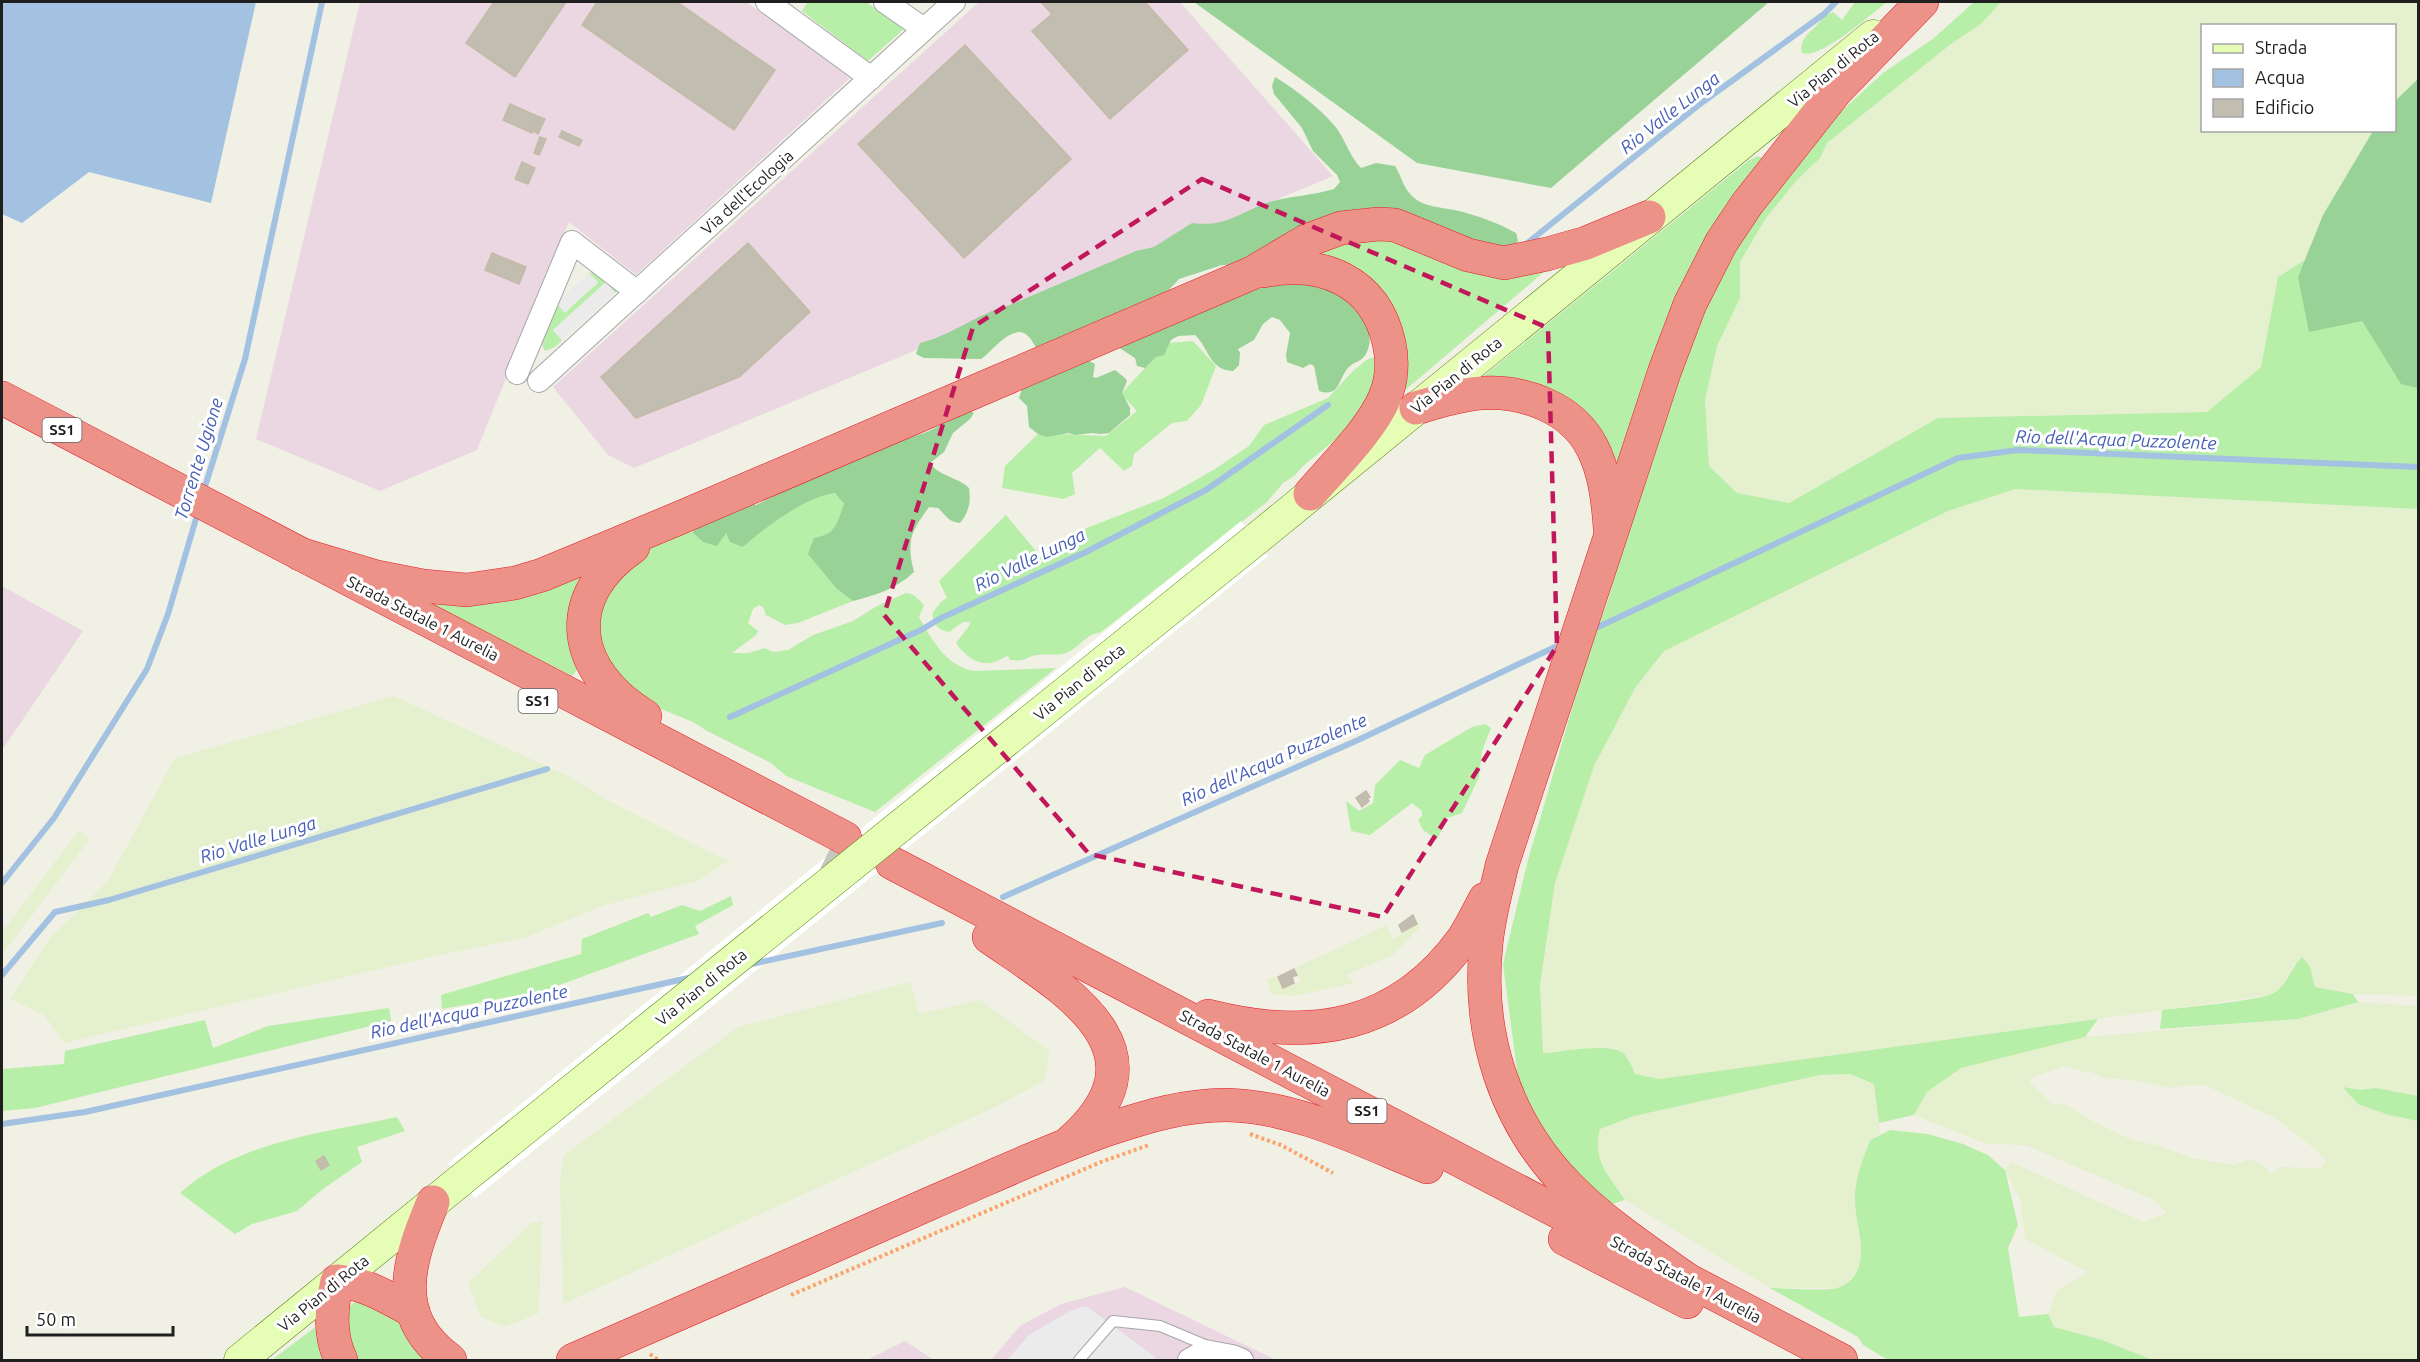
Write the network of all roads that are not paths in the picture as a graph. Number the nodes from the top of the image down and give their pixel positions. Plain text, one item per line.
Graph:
1 (767, 2) edge
2 (885, 2) edge
3 (954, 2) edge
4 (1917, 2) edge
5 (1922, 2) edge
6 (924, 29) junction
7 (871, 78) junction
8 (1649, 217) junction
9 (1252, 273) junction
10 (637, 292) junction
11 (517, 373) dead end
12 (539, 381) dead end
13 (2, 398) edge
14 (1416, 408) junction
15 (2, 422) edge
16 (118, 471) junction
17 (1310, 494) junction
18 (677, 519) junction
19 (1610, 536) junction
20 (251, 540) junction
21 (300, 554) junction
22 (790, 809) junction
23 (1502, 865) junction
24 (989, 937) junction
25 (1146, 996) junction
26 (1067, 1144) junction
27 (1427, 1167) junction
28 (433, 1202) junction
29 (1685, 1278) junction
30 (337, 1281) junction
31 (413, 1311) junction
32 (1237, 1358) edge
33 (240, 1360) edge
34 (340, 1360) edge
35 (450, 1360) edge
36 (573, 1360) edge
37 (1079, 1360) edge
38 (1189, 1360) edge
39 (1797, 1360) edge
40 (1841, 1360) edge

1 - 7 street
2 - 6 street
3 - 6 street, Via dell'Ecologia
4 - 8 main road, Via Pian di Rota
5 - 19 highway
6 - 7 street, Via dell'Ecologia
7 - 10 street, Via dell'Ecologia
8 - 9 highway
8 - 14 main road, Via Pian di Rota
9 - 17 highway
9 - 18 highway
10 - 11 street
10 - 12 street, Via dell'Ecologia
13 - 16 highway, Strada Statale 1 Aurelia / SS1
14 - 17 main road, Via Pian di Rota
14 - 19 highway
15 - 16 highway, Strada Statale 1 Aurelia / SS1
16 - 20 highway, Strada Statale 1 Aurelia / SS1
17 - 28 main road, Via Pian di Rota, bridge
18 - 21 highway
18 - 22 highway
19 - 23 highway
20 - 21 highway, Strada Statale 1 Aurelia / SS1
20 - 22 highway, Strada Statale 1 Aurelia / SS1
21 - 22 highway, Strada Statale 1 Aurelia / SS1
23 - 25 highway
23 - 29 highway
24 - 25 highway, Strada Statale 1 Aurelia / SS1
24 - 26 highway
24 - 27 highway, Strada Statale 1 Aurelia / SS1
25 - 29 highway, Strada Statale 1 Aurelia / SS1
26 - 27 highway
26 - 36 highway
27 - 39 highway, Strada Statale 1 Aurelia / SS1
28 - 30 main road, Via Pian di Rota
28 - 31 highway
29 - 40 highway, Strada Statale 1 Aurelia / SS1
30 - 31 highway
30 - 33 main road, Via Pian di Rota
30 - 34 highway
31 - 35 highway
32 - 37 lane
32 - 38 street

